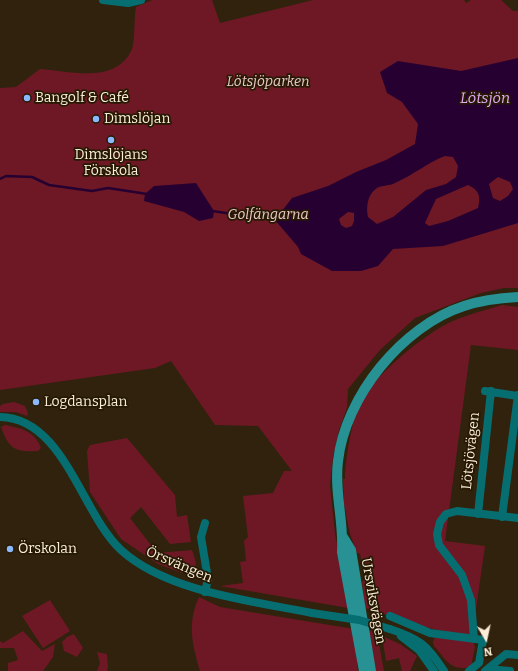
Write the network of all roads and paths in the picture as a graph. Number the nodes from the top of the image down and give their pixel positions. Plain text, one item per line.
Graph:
1 (103, 0) edge
2 (141, 0) edge
3 (518, 297) edge
4 (518, 396) edge
5 (0, 417) edge
6 (478, 514) junction
7 (502, 516) junction
8 (518, 518) edge
9 (205, 523) dead end
10 (343, 537) junction
11 (205, 592) junction
12 (390, 616) dead end
13 (390, 629) junction
14 (474, 639) junction
15 (518, 655) edge
16 (364, 671) edge
17 (371, 671) edge
18 (434, 671) edge
19 (444, 671) edge
20 (469, 671) edge
21 (485, 671) edge
22 (492, 671) edge
23 (510, 671) edge

1 - 2 street
3 - 10 street, Ursviksvägen
4 - 6 street, Lötsjövägen
4 - 7 street, Lötsjövägen
5 - 11 street, Örsvängen
6 - 7 street
6 - 14 street
7 - 8 street
9 - 11 street
10 - 16 street, Ursviksvägen
10 - 17 street, Ursviksvägen
11 - 13 street, Örsvängen, bridge
12 - 14 street
13 - 18 street, Örsvängen
13 - 19 street, Örsvängen
14 - 20 street
15 - 21 street
22 - 23 street

